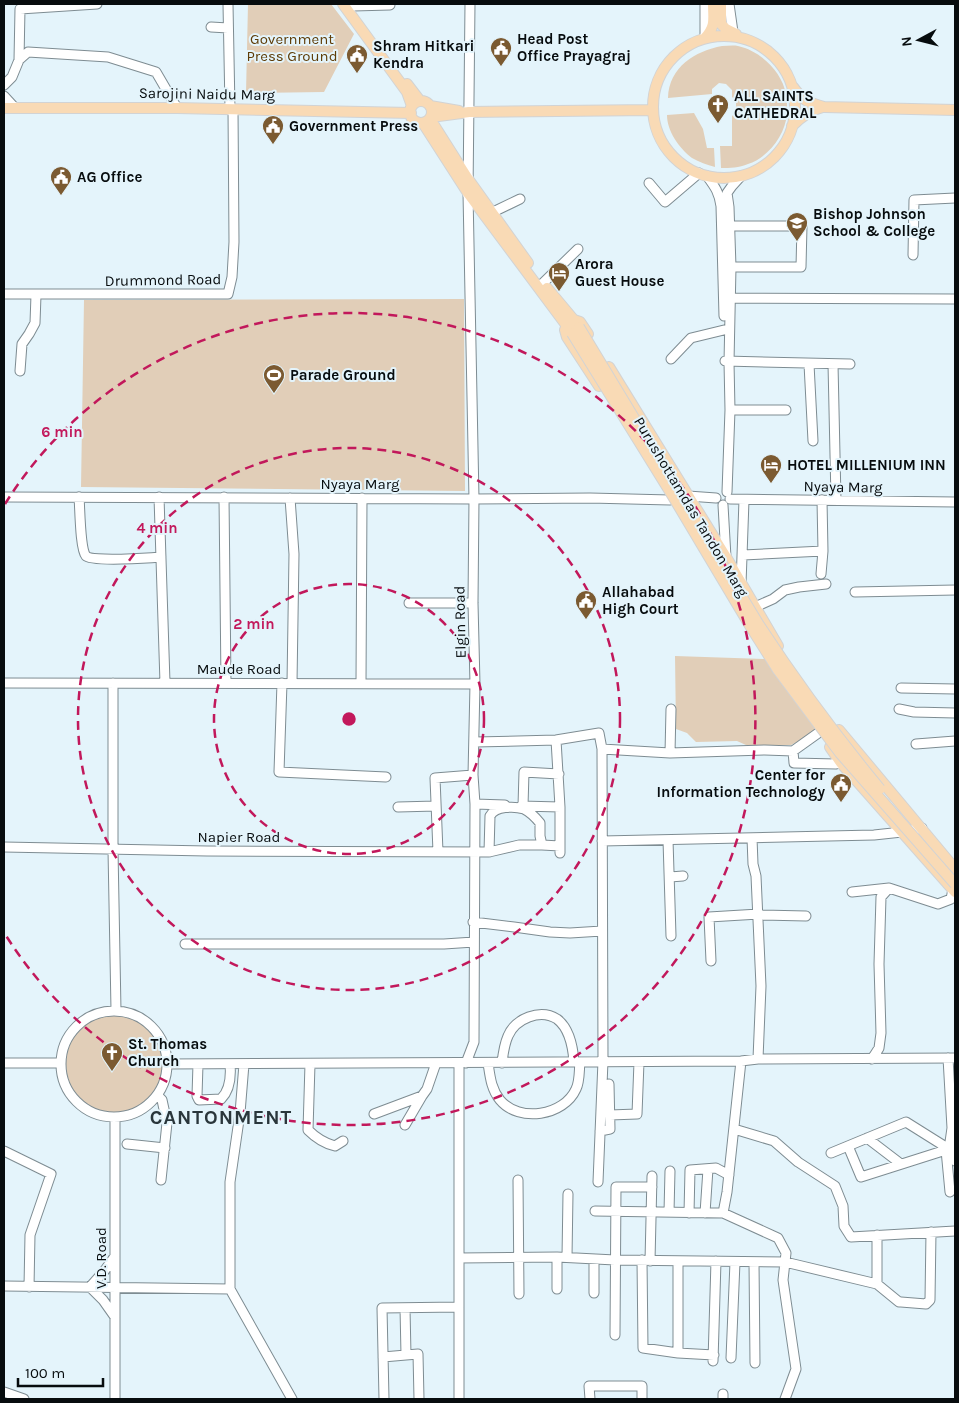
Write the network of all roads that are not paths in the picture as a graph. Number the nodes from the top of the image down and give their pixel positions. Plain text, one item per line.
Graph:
1 (97, 4) edge
2 (228, 4) edge
3 (470, 4) edge
4 (705, 4) edge
5 (713, 4) edge
6 (721, 4) edge
7 (729, 4) edge
8 (349, 5) edge
9 (390, 5) edge
10 (211, 27) dead end
11 (228, 28) junction
12 (733, 32) junction
13 (743, 37) junction
14 (705, 38) junction
15 (19, 60) junction
16 (4, 85) edge
17 (791, 85) junction
18 (4, 96) edge
19 (418, 107) junction
20 (824, 107) junction
21 (4, 108) edge
22 (15, 108) junction
23 (177, 108) junction
24 (232, 109) junction
25 (653, 110) junction
26 (955, 110) edge
27 (469, 112) junction
28 (428, 120) junction
29 (792, 126) junction
30 (703, 174) junction
31 (741, 176) junction
32 (468, 179) junction
33 (649, 182) dead end
34 (468, 193) junction
35 (955, 198) edge
36 (520, 199) dead end
37 (492, 212) junction
38 (726, 226) junction
39 (578, 249) dead end
40 (913, 255) dead end
41 (731, 267) junction
42 (543, 283) junction
43 (4, 294) edge
44 (36, 295) junction
45 (726, 298) junction
46 (955, 299) edge
47 (573, 326) junction
48 (724, 330) junction
49 (672, 360) dead end
50 (727, 362) junction
51 (809, 364) junction
52 (833, 364) junction
53 (850, 364) dead end
54 (20, 371) dead end
55 (730, 410) junction
56 (786, 410) dead end
57 (813, 441) dead end
58 (688, 496) junction
59 (4, 497) edge
60 (79, 497) junction
61 (159, 497) junction
62 (724, 497) junction
63 (224, 498) junction
64 (290, 498) junction
65 (362, 498) junction
66 (474, 499) junction
67 (670, 500) junction
68 (744, 500) junction
69 (822, 500) junction
70 (836, 500) junction
71 (955, 502) edge
72 (823, 551) junction
73 (743, 555) junction
74 (161, 557) junction
75 (726, 557) junction
76 (821, 574) dead end
77 (741, 584) junction
78 (826, 584) dead end
79 (955, 590) edge
80 (854, 592) dead end
81 (409, 603) dead end
82 (473, 603) junction
83 (755, 607) junction
84 (4, 683) edge
85 (113, 683) junction
86 (165, 683) junction
87 (226, 683) junction
88 (282, 683) junction
89 (292, 683) junction
90 (361, 683) junction
91 (475, 684) junction
92 (901, 688) dead end
93 (955, 689) edge
94 (671, 709) dead end
95 (899, 709) dead end
96 (955, 713) edge
97 (832, 722) junction
98 (820, 733) junction
99 (556, 740) junction
100 (955, 741) edge
101 (475, 742) junction
102 (916, 744) dead end
103 (602, 749) junction
104 (793, 751) junction
105 (670, 753) junction
106 (860, 756) junction
107 (841, 763) junction
108 (559, 774) junction
109 (473, 775) junction
110 (386, 777) dead end
111 (474, 804) junction
112 (436, 806) junction
113 (524, 806) junction
114 (398, 807) dead end
115 (560, 807) junction
116 (922, 828) junction
117 (902, 832) junction
118 (752, 838) junction
119 (668, 840) junction
120 (602, 841) junction
121 (542, 845) junction
122 (4, 847) edge
123 (113, 850) junction
124 (438, 852) junction
125 (474, 852) junction
126 (489, 852) junction
127 (955, 869) edge
128 (683, 876) dead end
129 (670, 877) junction
130 (955, 886) edge
131 (888, 888) junction
132 (852, 892) dead end
133 (759, 914) junction
134 (806, 916) dead end
135 (474, 922) junction
136 (602, 931) junction
137 (671, 936) dead end
138 (474, 942) junction
139 (185, 944) dead end
140 (711, 961) dead end
141 (116, 1010) junction
142 (952, 1058) edge
143 (758, 1059) junction
144 (872, 1059) junction
145 (603, 1061) junction
146 (741, 1061) junction
147 (577, 1062) junction
148 (639, 1062) junction
149 (4, 1063) edge
150 (61, 1063) junction
151 (436, 1063) junction
152 (463, 1063) junction
153 (488, 1063) junction
154 (502, 1063) junction
155 (167, 1064) junction
156 (198, 1064) junction
157 (230, 1064) junction
158 (244, 1064) junction
159 (310, 1064) junction
160 (609, 1084) dead end
161 (157, 1095) junction
162 (422, 1096) junction
163 (374, 1114) dead end
164 (610, 1115) junction
165 (115, 1117) junction
166 (405, 1125) dead end
167 (734, 1129) junction
168 (600, 1131) junction
169 (868, 1138) junction
170 (344, 1141) dead end
171 (127, 1144) dead end
172 (848, 1146) junction
173 (165, 1148) junction
174 (950, 1149) edge
175 (4, 1152) edge
176 (831, 1153) dead end
177 (955, 1161) edge
178 (901, 1164) junction
179 (708, 1169) junction
180 (670, 1171) dead end
181 (729, 1174) junction
182 (652, 1176) dead end
183 (161, 1180) dead end
184 (518, 1180) dead end
185 (598, 1182) dead end
186 (652, 1187) junction
187 (950, 1192) dead end
188 (568, 1194) dead end
189 (595, 1211) dead end
190 (616, 1211) junction
191 (651, 1212) junction
192 (669, 1212) junction
193 (689, 1213) junction
194 (705, 1213) junction
195 (723, 1214) junction
196 (955, 1231) edge
197 (931, 1232) junction
198 (877, 1236) junction
199 (115, 1256) junction
200 (518, 1257) junction
201 (557, 1257) junction
202 (567, 1257) junction
203 (459, 1258) junction
204 (594, 1259) junction
205 (615, 1260) junction
206 (646, 1260) junction
207 (678, 1261) junction
208 (716, 1262) junction
209 (735, 1262) junction
210 (754, 1262) junction
211 (785, 1262) junction
212 (877, 1284) junction
213 (4, 1286) edge
214 (29, 1287) junction
215 (90, 1287) junction
216 (115, 1287) junction
217 (230, 1289) junction
218 (557, 1289) dead end
219 (594, 1293) dead end
220 (519, 1294) dead end
221 (459, 1307) junction
222 (405, 1308) junction
223 (115, 1318) junction
224 (615, 1335) dead end
225 (678, 1353) junction
226 (406, 1354) junction
227 (383, 1357) junction
228 (732, 1358) dead end
229 (755, 1363) dead end
230 (4, 1392) edge
231 (24, 1399) edge
232 (115, 1399) edge
233 (292, 1399) edge
234 (384, 1399) edge
235 (419, 1399) edge
236 (459, 1399) edge
237 (590, 1399) edge
238 (642, 1399) edge
239 (785, 1399) edge

1 - 15 street
2 - 11 street
3 - 27 street, Elgin Road
4 - 14 street
5 - 14 main road
6 - 12 main road
7 - 12 street
8 - 9 street
8 - 19 main road
10 - 11 street
11 - 24 street
12 - 13 main road
13 - 14 main road
13 - 17 main road
14 - 25 main road
15 - 16 street
15 - 23 street
17 - 20 main road
17 - 29 main road
18 - 22 street
19 - 24 main road, Sarojini Naidu Marg
19 - 27 main road, Sarojini Naidu Marg
19 - 28 main road
19 - 28 main road
20 - 26 main road
20 - 29 main road
21 - 22 main road, Sarojini Naidu Marg
22 - 23 main road, Sarojini Naidu Marg
23 - 24 main road, Sarojini Naidu Marg
24 - 44 street, Drummond Road
25 - 27 main road, Sarojini Naidu Marg
25 - 30 main road
27 - 28 main road, Sarojini Naidu Marg
27 - 32 street, Elgin Road
28 - 32 main road, Purushottamdas Tandon Marg
28 - 34 main road, Purushottamdas Tandon Marg
29 - 31 main road
30 - 31 main road
30 - 33 street
30 - 38 street
31 - 38 street
32 - 34 street, Elgin Road
32 - 37 main road, Purushottamdas Tandon Marg
34 - 47 main road, Purushottamdas Tandon Marg
34 - 66 street, Elgin Road
35 - 40 street
36 - 37 street
37 - 42 main road, Purushottamdas Tandon Marg
38 - 41 street
38 - 41 street
38 - 45 street
39 - 42 street
41 - 45 street
42 - 47 main road, Purushottamdas Tandon Marg
43 - 44 street, Drummond Road
44 - 54 street
45 - 46 street
45 - 48 street
45 - 50 street
47 - 58 main road, Purushottamdas Tandon Marg
47 - 67 main road, Purushottamdas Tandon Marg
47 - 130 main road, bridge
48 - 49 street
48 - 50 street
50 - 51 street
50 - 55 street
50 - 62 street
51 - 52 street
51 - 57 street
52 - 53 street
52 - 70 street
55 - 56 street
55 - 62 street
58 - 62 street, Nyaya Marg
58 - 67 street, Nyaya Marg
58 - 75 main road, Purushottamdas Tandon Marg
59 - 60 street, Nyaya Marg
60 - 61 street, Nyaya Marg
60 - 74 street
61 - 63 street, Nyaya Marg
61 - 74 street
62 - 68 street, Nyaya Marg
62 - 75 street
63 - 64 street, Nyaya Marg
63 - 87 street
64 - 65 street, Nyaya Marg
64 - 89 street
65 - 66 street, Nyaya Marg
65 - 90 street
66 - 67 street, Nyaya Marg
66 - 82 street, Elgin Road
67 - 98 main road, Purushottamdas Tandon Marg
68 - 69 street, Nyaya Marg
68 - 73 street
69 - 70 street, Nyaya Marg
69 - 72 street
70 - 71 street, Nyaya Marg
72 - 73 street
72 - 76 street
73 - 77 street
74 - 86 street
75 - 77 main road, Purushottamdas Tandon Marg
77 - 83 main road, Purushottamdas Tandon Marg
78 - 83 street
79 - 80 street
81 - 82 street
82 - 91 street, Elgin Road
83 - 97 main road, Purushottamdas Tandon Marg
84 - 85 street, Maude Road
85 - 86 street, Maude Road
85 - 123 street
86 - 87 street, Maude Road
87 - 88 street, Maude Road
88 - 89 street, Maude Road
88 - 110 street
89 - 90 street, Maude Road
90 - 91 street, Maude Road
91 - 101 street, Elgin Road
92 - 93 street
94 - 105 street
95 - 96 street
97 - 98 street
97 - 106 main road, Purushottamdas Tandon Marg
98 - 104 street
98 - 107 main road, Purushottamdas Tandon Marg
99 - 101 street
99 - 103 street
99 - 108 street
100 - 102 street
101 - 109 street, Elgin Road
103 - 105 street
103 - 120 street
104 - 105 street
104 - 107 street
106 - 107 street
106 - 116 main road, Purushottamdas Tandon Marg
107 - 117 main road, Purushottamdas Tandon Marg
108 - 113 street
108 - 115 street
109 - 111 street, Elgin Road
109 - 112 street
111 - 113 street
111 - 125 street, Elgin Road
112 - 114 street
112 - 124 street
113 - 115 street
115 - 121 street, Napier Road
116 - 117 street
116 - 127 main road, Purushottamdas Tandon Marg
117 - 118 street
117 - 130 main road, Purushottamdas Tandon Marg
118 - 119 street
118 - 133 street
119 - 120 street
119 - 129 street
120 - 136 street
121 - 126 street, Napier Road
121 - 126 street
122 - 123 street, Napier Road
123 - 124 street, Napier Road
123 - 141 street
124 - 125 street, Napier Road
125 - 126 street, Napier Road
125 - 135 street, Elgin Road
128 - 129 street
129 - 137 street
130 - 131 street
131 - 132 street
131 - 144 street
133 - 134 street
133 - 140 street
133 - 143 street
135 - 136 street
135 - 138 street, Elgin Road
136 - 145 street
138 - 139 street
138 - 152 street, Elgin Road
141 - 150 street
141 - 155 street
142 - 144 street
142 - 174 street
143 - 144 street
143 - 146 street
145 - 147 street
145 - 148 street
145 - 168 street
146 - 148 street
146 - 167 street
147 - 153 street
147 - 154 street
147 - 154 street
148 - 164 street
149 - 150 street
150 - 165 street
151 - 152 street
151 - 159 street
151 - 162 street
152 - 153 street
152 - 203 street, Elgin Road
153 - 154 street
155 - 156 street
155 - 161 street
156 - 157 street
156 - 157 street
157 - 158 street
158 - 159 street
158 - 217 street
159 - 170 street
160 - 164 street
161 - 165 street
161 - 173 street
162 - 163 street
162 - 166 street
164 - 168 street
165 - 199 street, V.D. Road
167 - 181 street
167 - 198 street
168 - 185 street
169 - 172 street
169 - 174 street
169 - 178 street
171 - 173 street
172 - 176 street
172 - 178 street
173 - 183 street
174 - 177 street
174 - 178 street
174 - 187 street
175 - 214 street
179 - 181 street
179 - 193 street
179 - 194 street
180 - 192 street
181 - 195 street
182 - 186 street
184 - 200 street
186 - 190 street
186 - 191 street
188 - 202 street
189 - 190 street
190 - 191 street
190 - 205 street
191 - 192 street
191 - 206 street
192 - 193 street
193 - 194 street
194 - 195 street
195 - 211 street
196 - 197 street
197 - 198 street
197 - 212 street
198 - 212 street
199 - 215 street
199 - 216 street, V.D. Road
200 - 201 street
200 - 203 street
200 - 220 street
201 - 202 street
201 - 218 street
202 - 204 street
203 - 221 street, Elgin Road
204 - 205 street
204 - 219 street
205 - 206 street
205 - 224 street
206 - 207 street
206 - 225 street
207 - 208 street
207 - 225 street
208 - 209 street
208 - 225 street
209 - 210 street
209 - 228 street
210 - 211 street
210 - 229 street
211 - 212 street
211 - 239 street
213 - 214 street
214 - 215 street
215 - 216 street
215 - 223 street
216 - 217 street
216 - 223 street, V.D. Road
217 - 233 street
221 - 222 street
221 - 236 street, Elgin Road
222 - 226 street
222 - 227 street
223 - 232 street, V.D. Road
226 - 227 street
226 - 235 street
227 - 234 street
230 - 231 street
237 - 238 street

